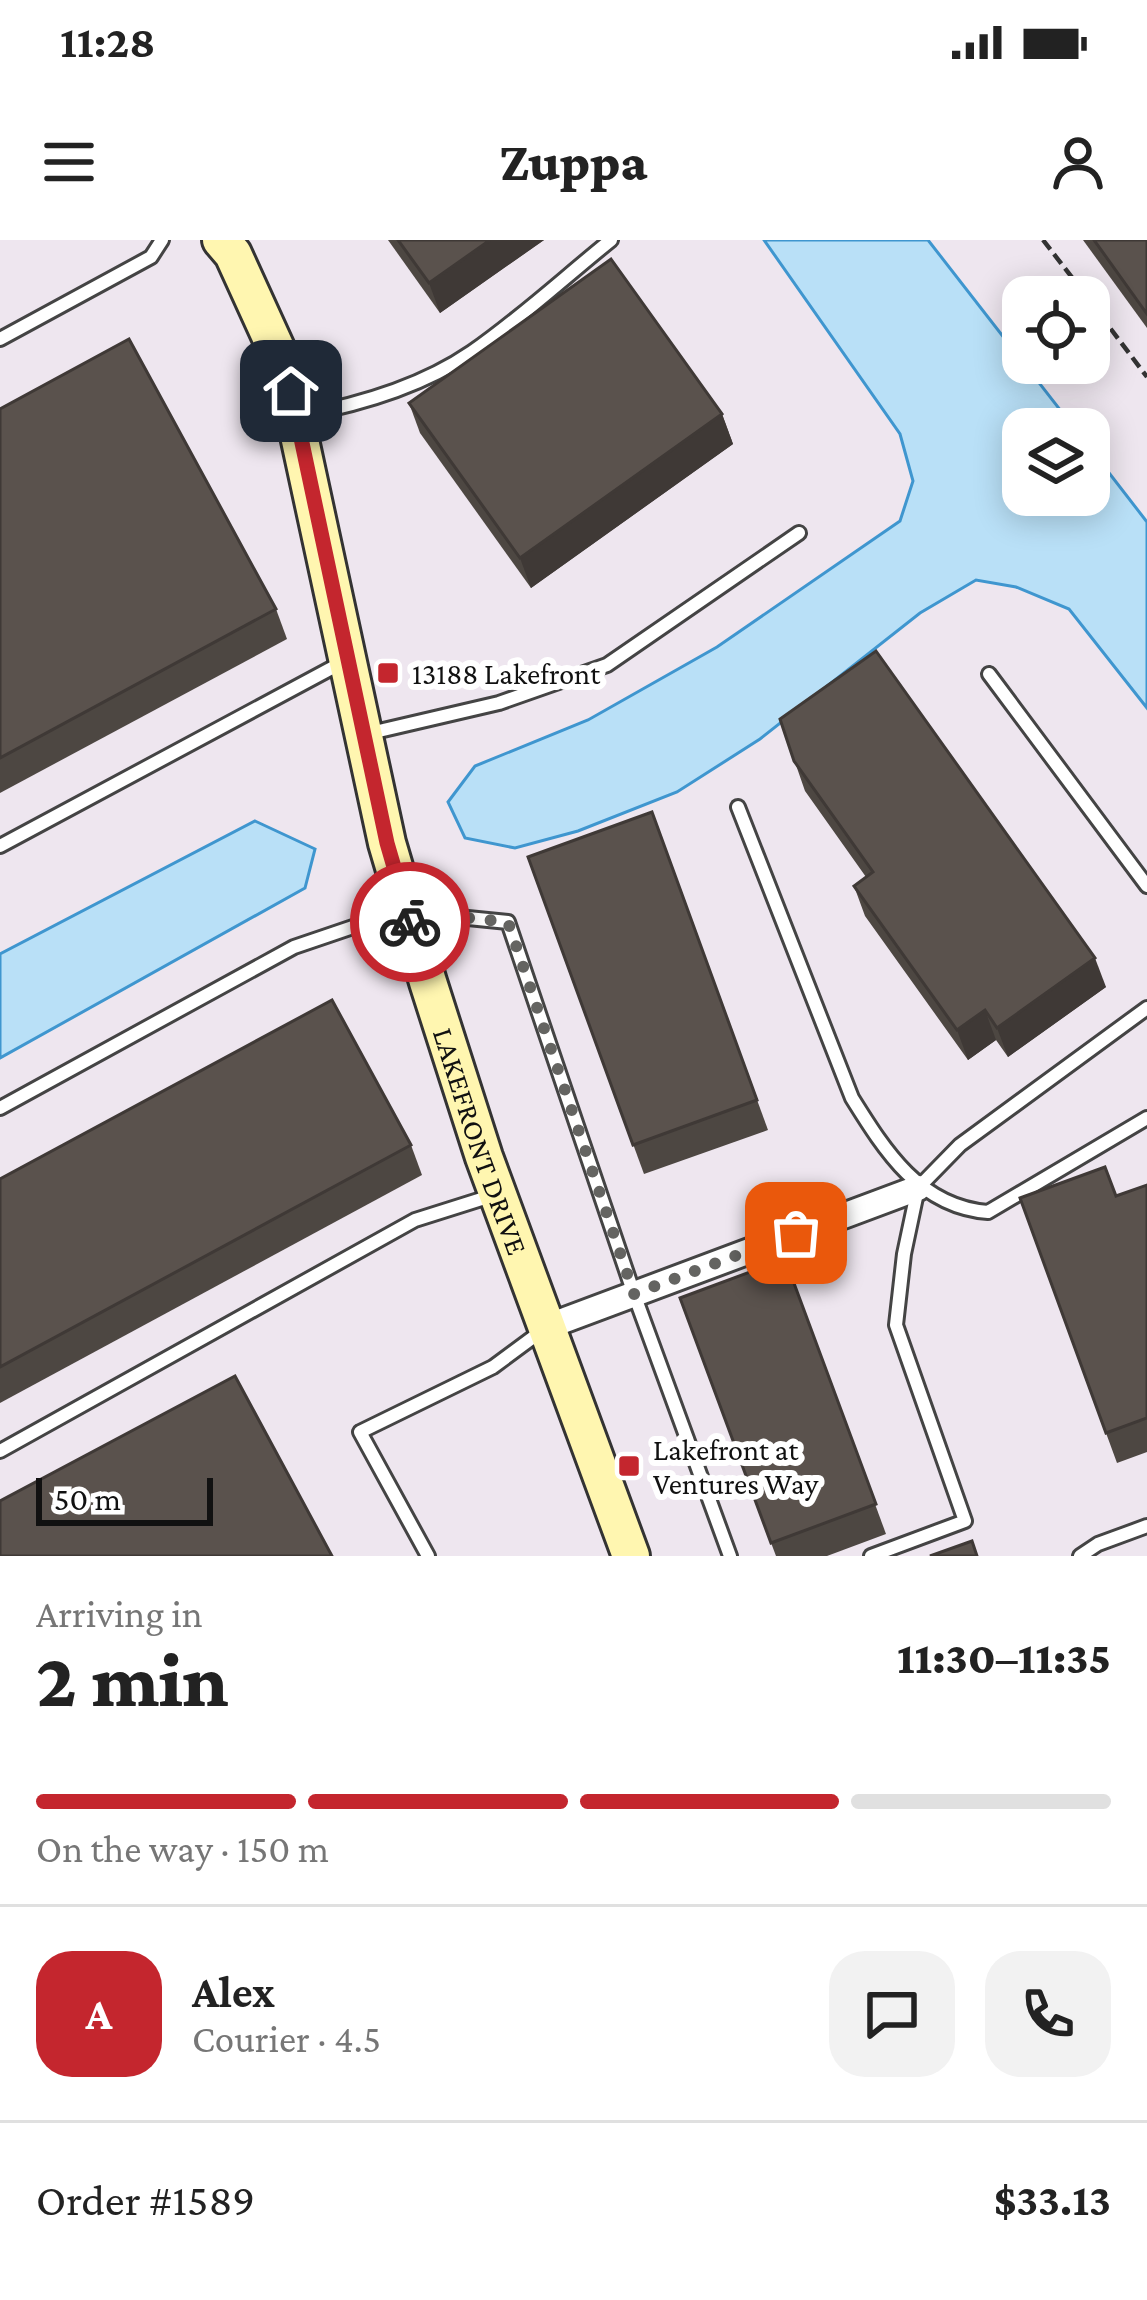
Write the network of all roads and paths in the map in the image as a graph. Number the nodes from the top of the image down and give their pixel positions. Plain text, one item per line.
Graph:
1 (162, 240) edge
2 (221, 240) edge
3 (611, 240) edge
4 (1043, 240) edge
5 (1070, 276) edge
6 (1110, 328) edge
7 (0, 339) edge
8 (1147, 376) edge
9 (297, 417) junction
10 (799, 533) dead end
11 (349, 659) junction
12 (989, 674) dead end
13 (365, 735) junction
14 (738, 807) dead end
15 (0, 846) edge
16 (1147, 886) edge
17 (409, 919) junction
18 (1147, 1009) edge
19 (0, 1108) edge
20 (1147, 1118) edge
21 (918, 1187) junction
22 (498, 1194) junction
23 (634, 1294) junction
24 (549, 1326) junction
25 (0, 1450) edge
26 (1147, 1526) edge
27 (428, 1556) edge
28 (631, 1556) edge
29 (730, 1556) edge
30 (871, 1556) edge
31 (1080, 1556) edge

1 - 7 lane
2 - 9 street, LAKEFRONT DRIVE
3 - 9 lane
4 - 5 path
6 - 8 path
9 - 11 street, LAKEFRONT DRIVE
10 - 13 lane
11 - 13 street, LAKEFRONT DRIVE
11 - 15 lane
12 - 16 lane
13 - 17 street, LAKEFRONT DRIVE
14 - 21 lane
17 - 19 lane
17 - 22 street, LAKEFRONT DRIVE
17 - 23 lane
18 - 21 lane
20 - 21 lane
21 - 23 street
21 - 30 lane
22 - 24 street, LAKEFRONT DRIVE
22 - 25 lane
23 - 24 street
23 - 29 lane
24 - 27 lane
24 - 28 street, LAKEFRONT DRIVE
26 - 31 lane

